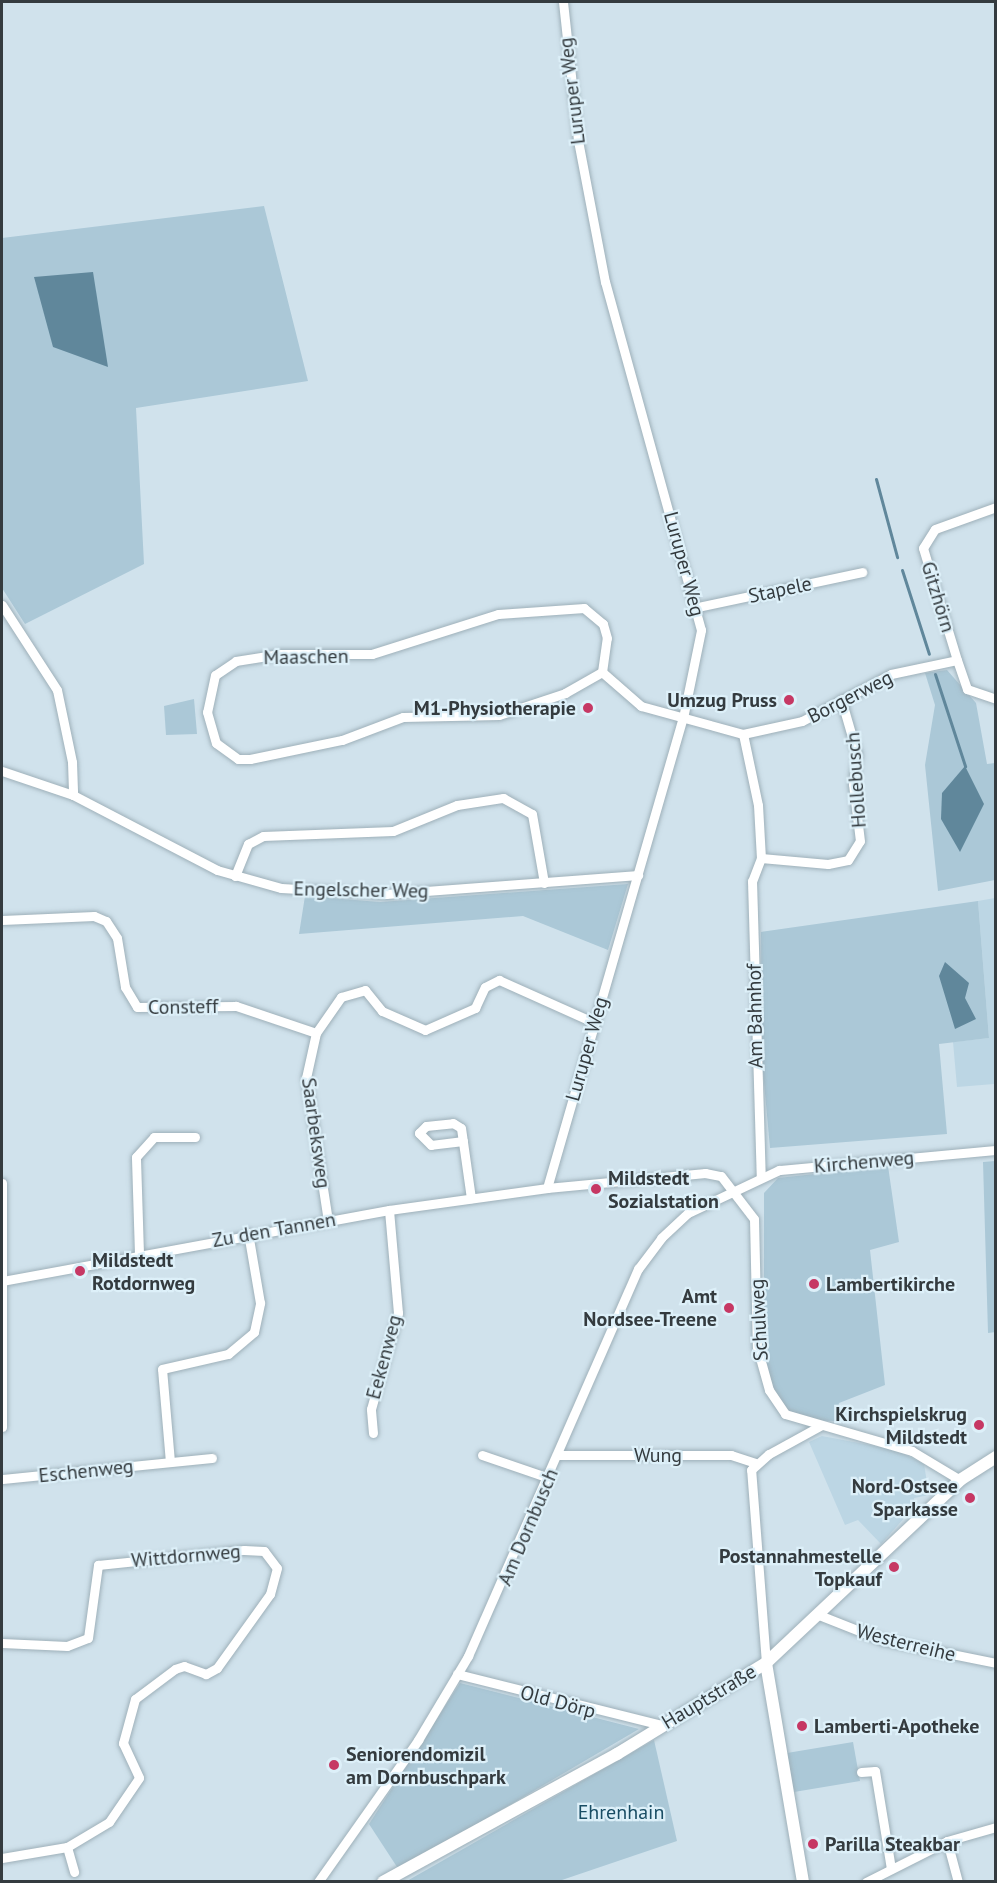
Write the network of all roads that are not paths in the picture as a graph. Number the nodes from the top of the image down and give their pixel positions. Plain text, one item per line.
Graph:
1 (562, 2) edge
2 (996, 507) edge
3 (862, 572) dead end
4 (2, 605) edge
5 (698, 607) junction
6 (957, 660) junction
7 (602, 672) junction
8 (841, 699) junction
9 (996, 699) edge
10 (683, 718) junction
11 (743, 734) junction
12 (2, 771) edge
13 (73, 795) junction
14 (761, 858) junction
15 (235, 876) junction
16 (638, 876) junction
17 (544, 883) junction
18 (2, 920) edge
19 (595, 1023) junction
20 (316, 1033) junction
21 (195, 1137) dead end
22 (463, 1141) dead end
23 (996, 1150) edge
24 (761, 1176) junction
25 (2, 1183) edge
26 (548, 1188) junction
27 (735, 1188) junction
28 (471, 1198) junction
29 (389, 1210) junction
30 (328, 1221) junction
31 (248, 1233) junction
32 (139, 1254) junction
33 (2, 1281) edge
34 (820, 1426) junction
35 (2, 1427) edge
36 (373, 1433) dead end
37 (482, 1455) dead end
38 (559, 1455) junction
39 (996, 1457) edge
40 (212, 1458) dead end
41 (170, 1462) junction
42 (755, 1463) junction
43 (549, 1478) junction
44 (2, 1479) edge
45 (960, 1480) junction
46 (819, 1616) junction
47 (2, 1643) edge
48 (766, 1663) junction
49 (996, 1663) edge
50 (457, 1674) junction
51 (661, 1725) junction
52 (861, 1772) dead end
53 (996, 1827) edge
54 (946, 1841) junction
55 (67, 1847) junction
56 (2, 1858) edge
57 (891, 1869) junction
58 (74, 1872) dead end
59 (315, 1879) edge
60 (383, 1881) edge
61 (803, 1881) edge
62 (866, 1881) edge
63 (958, 1881) edge

1 - 5 street, Luruper Weg
2 - 6 street, Gitzhörn
3 - 5 street, Stapele
4 - 13 street
5 - 10 street, Luruper Weg
6 - 8 street, Borgerweg
6 - 9 street
7 - 7 street, Maaschen
7 - 10 street
8 - 11 street, Borgerweg
8 - 14 street, Hollebusch
10 - 11 street, Borgerweg
10 - 16 street, Luruper Weg
11 - 14 street
12 - 13 street, Engelscher Weg
13 - 15 street, Engelscher Weg
14 - 24 street, Am Bahnhof
15 - 17 street, Engelscher Weg
15 - 17 street
16 - 17 street, Engelscher Weg
16 - 19 street, Luruper Weg
18 - 20 street, Consteff
19 - 20 street, Saarbeksweg
19 - 26 street, Luruper Weg
20 - 30 street, Saarbeksweg
21 - 32 street
22 - 28 street
23 - 24 street, Kirchenweg
24 - 27 street, Kirchenweg
25 - 33 street
26 - 27 street
26 - 28 street, Zu den Tannen
27 - 34 street, Schulweg
27 - 38 street, Am Dornbusch
28 - 29 street, Zu den Tannen
29 - 30 street, Zu den Tannen
29 - 36 street, Eekenweg
30 - 31 street, Zu den Tannen
31 - 32 street, Zu den Tannen
31 - 41 street
32 - 33 street, Zu den Tannen
33 - 35 street
34 - 42 street
34 - 45 street, Schulweg
37 - 43 street
38 - 42 street, Wung
38 - 43 street, Am Dornbusch
39 - 45 street, Hauptstraße
40 - 41 street, Eschenweg
41 - 44 street, Eschenweg
42 - 48 street
43 - 50 street, Am Dornbusch
45 - 46 street, Hauptstraße
46 - 48 street, Hauptstraße
46 - 49 street, Westerreihe
47 - 55 street, Wittdornweg
48 - 51 street, Hauptstraße
48 - 61 street
50 - 51 street, Old Dörp
50 - 59 street, Am Dornbusch
51 - 60 street, Hauptstraße
52 - 57 street
53 - 54 street
54 - 57 street
54 - 63 street
55 - 56 street, Wittdornweg
55 - 58 street
57 - 62 street

